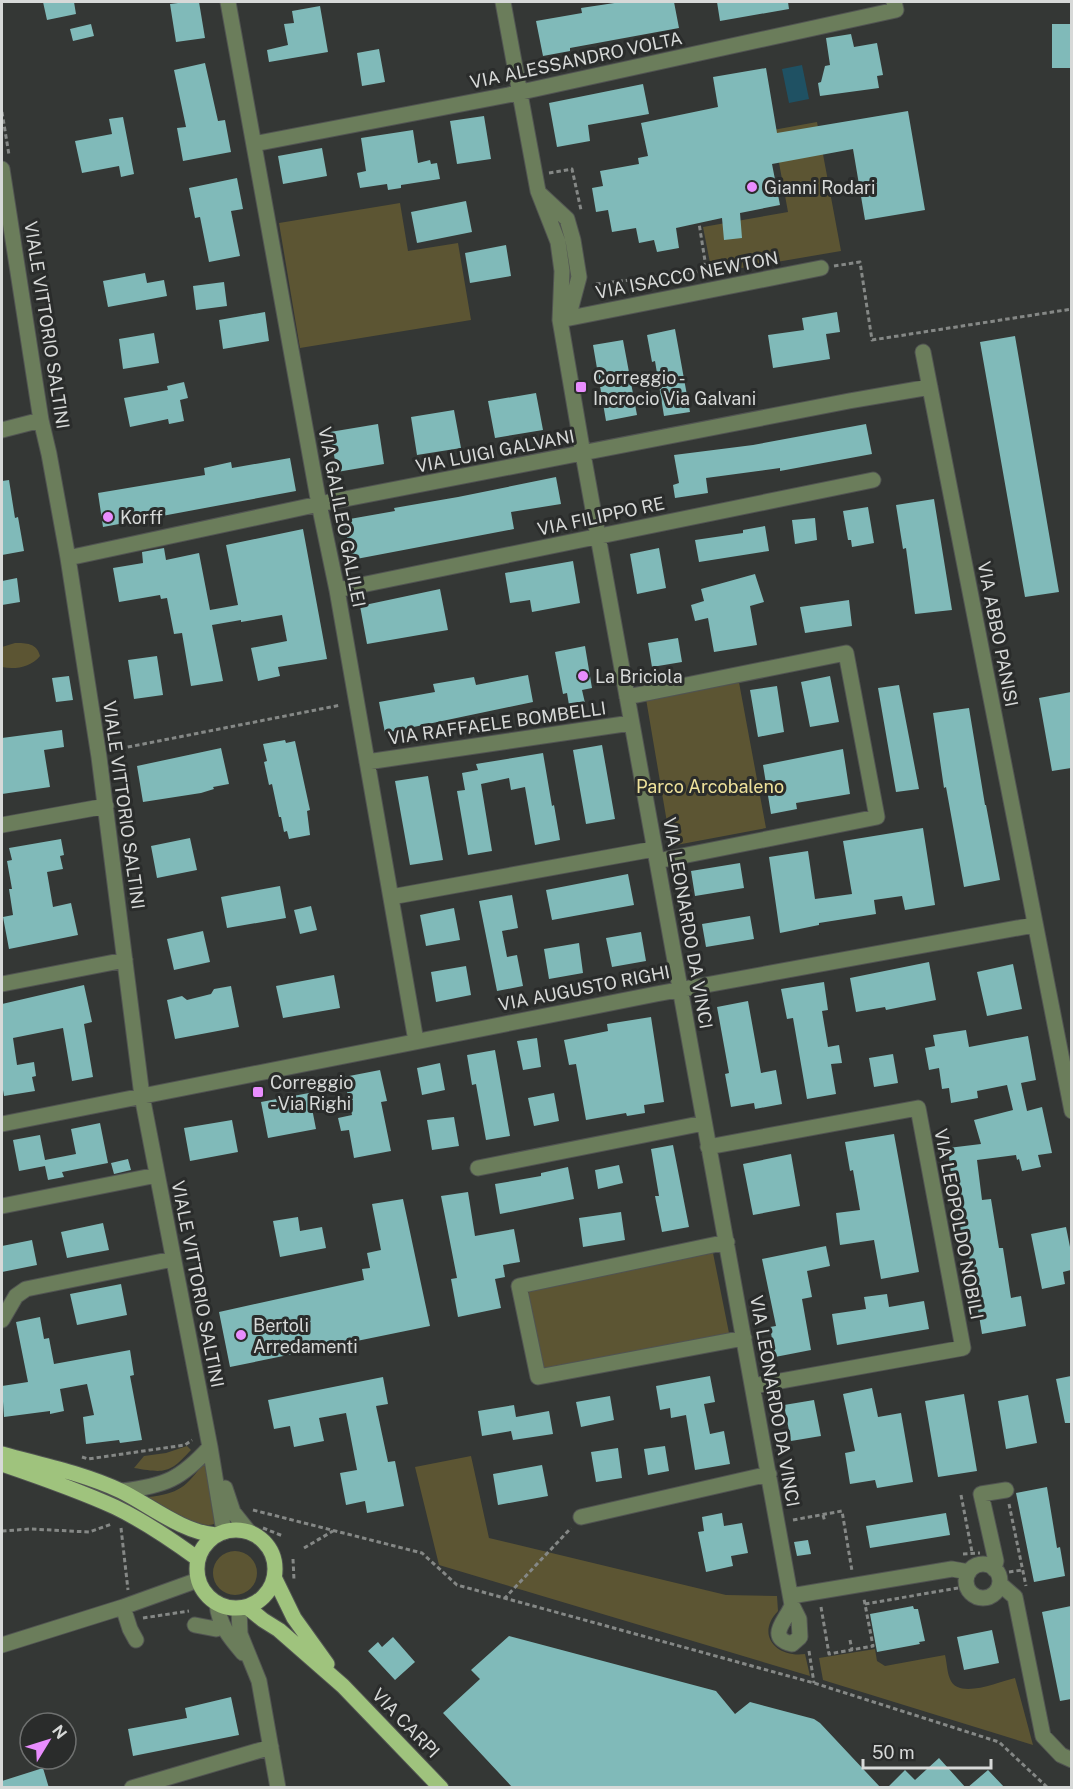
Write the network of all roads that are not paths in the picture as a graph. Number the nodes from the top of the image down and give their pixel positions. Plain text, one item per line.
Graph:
1 (228, 2) edge
2 (503, 2) edge
3 (894, 2) edge
4 (520, 92) junction
5 (254, 144) junction
6 (2, 169) edge
7 (821, 268) road end
8 (560, 320) junction
9 (923, 352) dead end
10 (930, 387) junction
11 (40, 420) junction
12 (2, 430) edge
13 (583, 454) junction
14 (873, 480) dead end
15 (319, 504) junction
16 (598, 536) junction
17 (68, 558) junction
18 (337, 590) junction
19 (627, 697) junction
20 (632, 723) junction
21 (368, 762) junction
22 (106, 806) junction
23 (2, 825) edge
24 (656, 855) junction
25 (391, 897) junction
26 (1034, 925) junction
27 (125, 960) junction
28 (2, 984) edge
29 (681, 989) junction
30 (416, 1041) junction
31 (142, 1096) junction
32 (1071, 1111) edge
33 (704, 1123) junction
34 (2, 1124) edge
35 (708, 1147) junction
36 (478, 1167) dead end
37 (157, 1175) junction
38 (2, 1206) edge
39 (727, 1242) junction
40 (173, 1259) junction
41 (2, 1320) edge
42 (744, 1338) junction
43 (753, 1386) junction
44 (210, 1446) junction
45 (2, 1454) edge
46 (2, 1464) edge
47 (770, 1474) junction
48 (1006, 1490) dead end
49 (122, 1491) junction
50 (581, 1518) road end
51 (249, 1532) junction
52 (220, 1534) junction
53 (198, 1559) junction
54 (994, 1569) junction
55 (969, 1572) junction
56 (274, 1579) junction
57 (198, 1580) junction
58 (1000, 1584) junction
59 (217, 1604) junction
60 (127, 1606) junction
61 (243, 1608) junction
62 (194, 1619) road end
63 (221, 1624) junction
64 (136, 1640) dead end
65 (2, 1645) edge
66 (249, 1660) junction
67 (343, 1686) junction
68 (271, 1747) junction
69 (1071, 1760) edge
70 (132, 1788) edge
71 (278, 1788) edge
72 (441, 1788) edge

1 - 5 street, VIA GALILEO GALILEI
2 - 4 street
3 - 4 street, VIA ALESSANDRO VOLTA
4 - 5 street, VIA ALESSANDRO VOLTA
4 - 8 street
5 - 15 street, VIA GALILEO GALILEI
6 - 11 street, VIALE VITTORIO SALTINI
7 - 8 street, VIA ISACCO NEWTON
8 - 13 street, VIA LEONARDO DA VINCI
9 - 10 street, VIA ABBO PANISI
10 - 13 street, VIA LUIGI GALVANI
10 - 26 street, VIA ABBO PANISI
11 - 12 street
11 - 17 street, VIALE VITTORIO SALTINI
13 - 15 street, VIA LUIGI GALVANI
13 - 16 street, VIA LEONARDO DA VINCI
14 - 16 street, VIA FILIPPO RE
15 - 17 street, VIA LUIGI GALVANI
15 - 18 street, VIA GALILEO GALILEI
16 - 18 street, VIA FILIPPO RE
16 - 19 street, VIA LEONARDO DA VINCI
17 - 22 street, VIALE VITTORIO SALTINI
18 - 21 street, VIA GALILEO GALILEI
19 - 20 street, VIA LEONARDO DA VINCI
19 - 24 street
20 - 21 street, VIA RAFFAELE BOMBELLI
20 - 24 street, VIA LEONARDO DA VINCI
21 - 25 street, VIA GALILEO GALILEI
22 - 23 street
22 - 27 street, VIALE VITTORIO SALTINI
24 - 25 street
24 - 29 street, VIA LEONARDO DA VINCI
25 - 30 street, VIA GALILEO GALILEI
26 - 29 street, VIA AUGUSTO RIGHI
26 - 32 street, VIA ABBO PANISI
27 - 28 street
27 - 31 street, VIALE VITTORIO SALTINI
29 - 30 street, VIA AUGUSTO RIGHI
29 - 33 street, VIA LEONARDO DA VINCI
30 - 31 street, VIA AUGUSTO RIGHI
31 - 34 street, VIA AUGUSTO RIGHI
31 - 37 street, VIALE VITTORIO SALTINI
33 - 35 street, VIA LEONARDO DA VINCI
33 - 36 street
35 - 39 street, VIA LEONARDO DA VINCI
35 - 43 street, VIA LEOPOLDO NOBILI
37 - 38 street
37 - 40 street, VIALE VITTORIO SALTINI
39 - 42 street, VIA LEONARDO DA VINCI
39 - 42 street
40 - 41 street
40 - 44 street, VIALE VITTORIO SALTINI
42 - 43 street, VIA LEONARDO DA VINCI
43 - 47 street, VIA LEONARDO DA VINCI
44 - 49 street
44 - 51 street, VIALE VITTORIO SALTINI
44 - 52 street, VIALE VITTORIO SALTINI
45 - 49 main road
46 - 53 main road
47 - 50 street
47 - 55 street, VIA LEONARDO DA VINCI
48 - 54 street
49 - 52 main road
51 - 52 main road
51 - 56 main road
52 - 53 main road
53 - 57 main road
54 - 55 street
54 - 58 street
55 - 58 street
56 - 61 main road
56 - 67 main road, VIA CARPI
57 - 59 main road
57 - 60 street
58 - 69 street
59 - 61 main road
59 - 63 street
60 - 64 street
60 - 65 street
61 - 66 street
61 - 67 main road, VIA CARPI
62 - 63 street
63 - 66 street
66 - 68 street
67 - 72 main road, VIA CARPI
68 - 70 street
68 - 71 street

